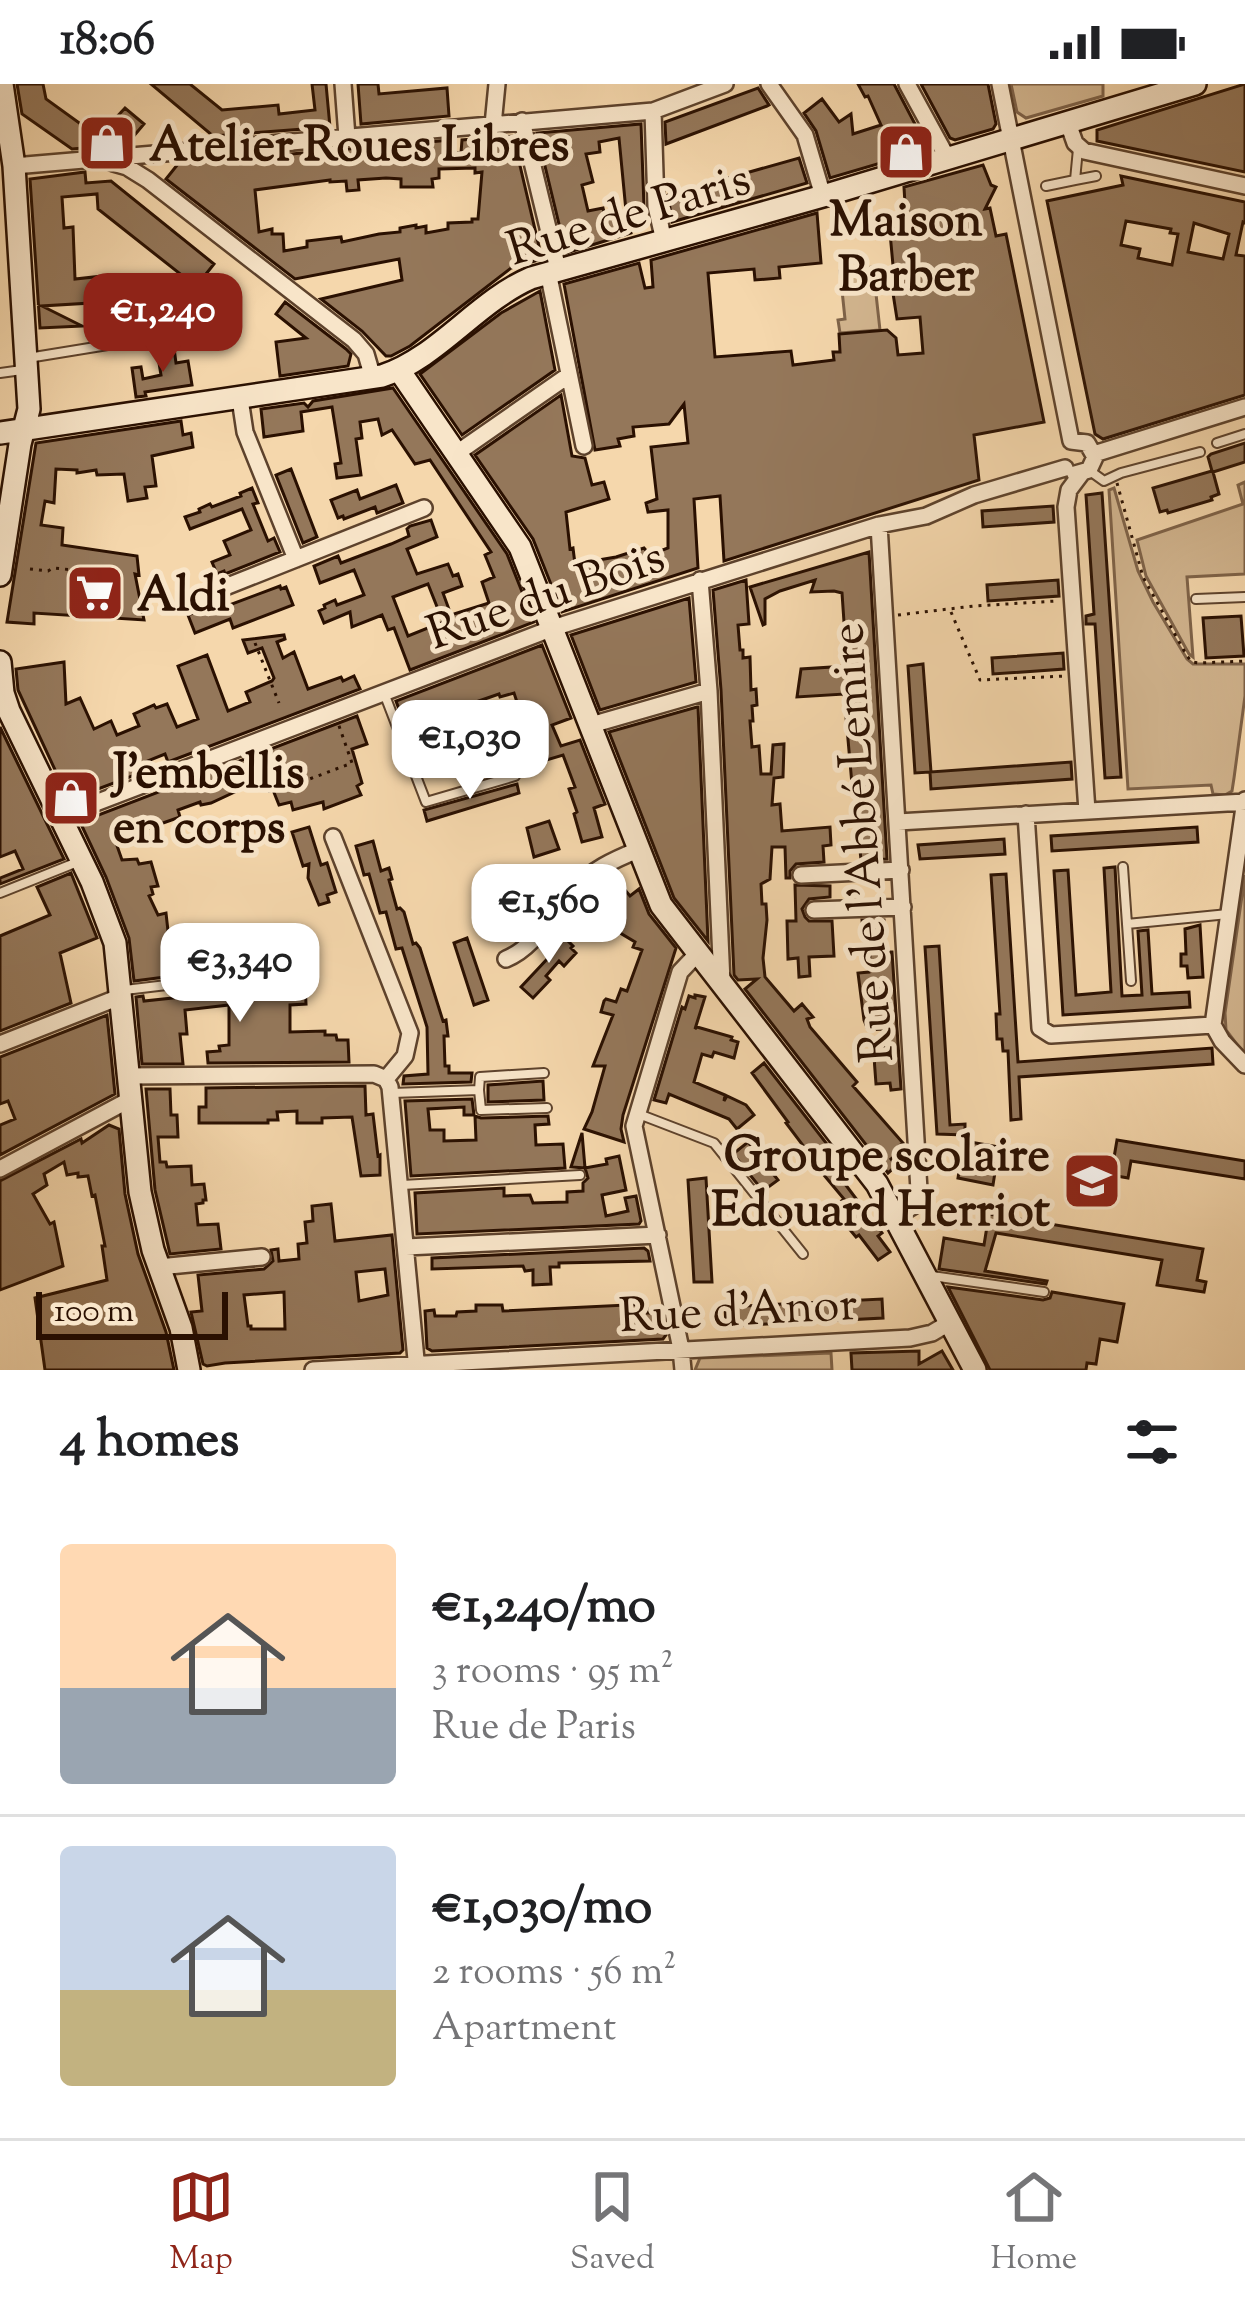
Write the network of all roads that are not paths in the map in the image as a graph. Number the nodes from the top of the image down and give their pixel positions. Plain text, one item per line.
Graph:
1 (2, 84) edge
2 (343, 84) edge
3 (498, 84) edge
4 (724, 84) edge
5 (769, 84) edge
6 (907, 84) edge
7 (1000, 84) edge
8 (1195, 84) edge
9 (653, 111) junction
10 (522, 122) junction
11 (1068, 123) junction
12 (496, 124) junction
13 (347, 137) junction
14 (1011, 140) junction
15 (1078, 147) junction
16 (949, 159) junction
17 (98, 160) junction
18 (14, 166) junction
19 (1096, 176) dead end
20 (1075, 180) junction
21 (1046, 186) dead end
22 (1245, 186) edge
23 (823, 196) junction
24 (664, 241) junction
25 (553, 271) junction
26 (175, 334) dead end
27 (27, 364) junction
28 (399, 370) junction
29 (0, 373) edge
30 (569, 375) junction
31 (373, 378) junction
32 (240, 399) junction
33 (1245, 407) edge
34 (24, 429) junction
35 (0, 433) edge
36 (1245, 434) edge
37 (1071, 441) junction
38 (1217, 443) dead end
39 (584, 446) dead end
40 (0, 449) edge
41 (1200, 452) dead end
42 (457, 453) junction
43 (1082, 467) junction
44 (16, 468) junction
45 (424, 508) dead end
46 (879, 525) junction
47 (296, 559) junction
48 (0, 575) edge
49 (700, 580) junction
50 (1245, 597) edge
51 (195, 599) dead end
52 (1196, 599) dead end
53 (553, 628) junction
54 (0, 662) edge
55 (383, 691) junction
56 (709, 691) junction
57 (7, 722) edge
58 (591, 725) junction
59 (515, 776) dead end
60 (1245, 801) edge
61 (1087, 811) junction
62 (1027, 814) junction
63 (59, 817) junction
64 (898, 822) junction
65 (1243, 824) edge
66 (333, 837) dead end
67 (638, 850) junction
68 (82, 861) junction
69 (1123, 867) dead end
70 (901, 870) junction
71 (801, 875) dead end
72 (0, 893) edge
73 (903, 907) junction
74 (814, 910) dead end
75 (1230, 914) junction
76 (1127, 924) junction
77 (698, 952) junction
78 (506, 959) dead end
79 (225, 978) dead end
80 (1131, 981) dead end
81 (722, 982) junction
82 (122, 993) junction
83 (1213, 1025) junction
84 (0, 1044) edge
85 (1245, 1065) edge
86 (544, 1073) dead end
87 (127, 1076) junction
88 (388, 1086) junction
89 (479, 1090) junction
90 (129, 1100) junction
91 (547, 1108) dead end
92 (636, 1113) junction
93 (0, 1169) edge
94 (580, 1174) dead end
95 (400, 1185) junction
96 (895, 1217) junction
97 (658, 1235) junction
98 (406, 1247) junction
99 (803, 1254) dead end
100 (262, 1257) dead end
101 (160, 1267) junction
102 (925, 1275) junction
103 (1044, 1292) dead end
104 (950, 1323) junction
105 (681, 1349) junction
106 (417, 1367) edge
107 (189, 1370) edge
108 (313, 1370) edge
109 (683, 1370) edge
110 (975, 1370) edge

1 - 18 main road
2 - 13 street
3 - 12 street
4 - 9 street
5 - 23 street
6 - 16 street
7 - 14 street
8 - 11 main road, Rue de Paris
9 - 10 street
9 - 24 street
10 - 12 street
10 - 25 street
11 - 14 main road, Rue de Paris
11 - 15 street
12 - 13 street
13 - 17 street
14 - 16 main road, Rue de Paris
14 - 37 street
15 - 20 lane
15 - 22 street
16 - 23 main road, Rue de Paris
17 - 18 street
17 - 31 street
18 - 27 main road
19 - 20 lane
20 - 21 lane
23 - 24 main road, Rue de Paris
24 - 25 main road, Rue de Paris
25 - 28 main road, Rue de Paris
25 - 30 street
26 - 27 lane
27 - 29 lane
27 - 34 main road
28 - 31 main road, Rue de Paris
28 - 42 main road
30 - 39 street
30 - 42 street
31 - 32 main road, Rue de Paris
32 - 34 main road, Rue de Paris
32 - 47 street
33 - 43 street, Rue du Bois
34 - 35 main road, Rue de Paris
34 - 44 main road
36 - 38 lane
37 - 43 street
37 - 43 street
40 - 44 main road
41 - 43 lane, Rue du Bois
42 - 53 main road
43 - 46 street, Rue du Bois
43 - 61 street
44 - 48 main road
45 - 47 street
46 - 49 street, Rue du Bois
46 - 64 street, Rue de l'Abbé Lemire
47 - 51 street
49 - 53 street, Rue du Bois
49 - 56 street
50 - 52 lane
53 - 55 street, Rue du Bois
53 - 58 main road
54 - 57 main road
55 - 59 lane
55 - 63 street, Rue du Bois
56 - 58 street
56 - 81 street
57 - 63 main road
58 - 67 main road
60 - 61 street
60 - 65 street
61 - 62 street
62 - 64 street
62 - 83 street
63 - 68 main road
64 - 70 street, Rue de l'Abbé Lemire
65 - 75 street
66 - 88 street
67 - 77 main road
67 - 78 street
68 - 72 lane
68 - 82 main road
69 - 76 lane
70 - 71 street
70 - 73 street, Rue de l'Abbé Lemire
73 - 74 street
73 - 96 street, Rue de l'Abbé Lemire
75 - 76 lane
75 - 83 street
76 - 80 lane
77 - 81 main road
77 - 92 street
79 - 82 lane
81 - 96 main road
82 - 84 street
82 - 87 main road
83 - 85 street
86 - 89 lane
87 - 88 street
87 - 90 main road
88 - 89 lane
88 - 95 street
89 - 91 lane
90 - 93 street
90 - 101 main road
92 - 97 street
92 - 99 lane
94 - 95 lane
95 - 98 street
96 - 102 main road
97 - 98 street
97 - 105 street
98 - 106 street
100 - 101 street
101 - 107 main road
102 - 103 lane
102 - 104 main road
104 - 105 street, Rue d'Anor
104 - 110 main road
105 - 106 street, Rue d'Anor
105 - 109 street
106 - 108 street, Rue d'Anor

